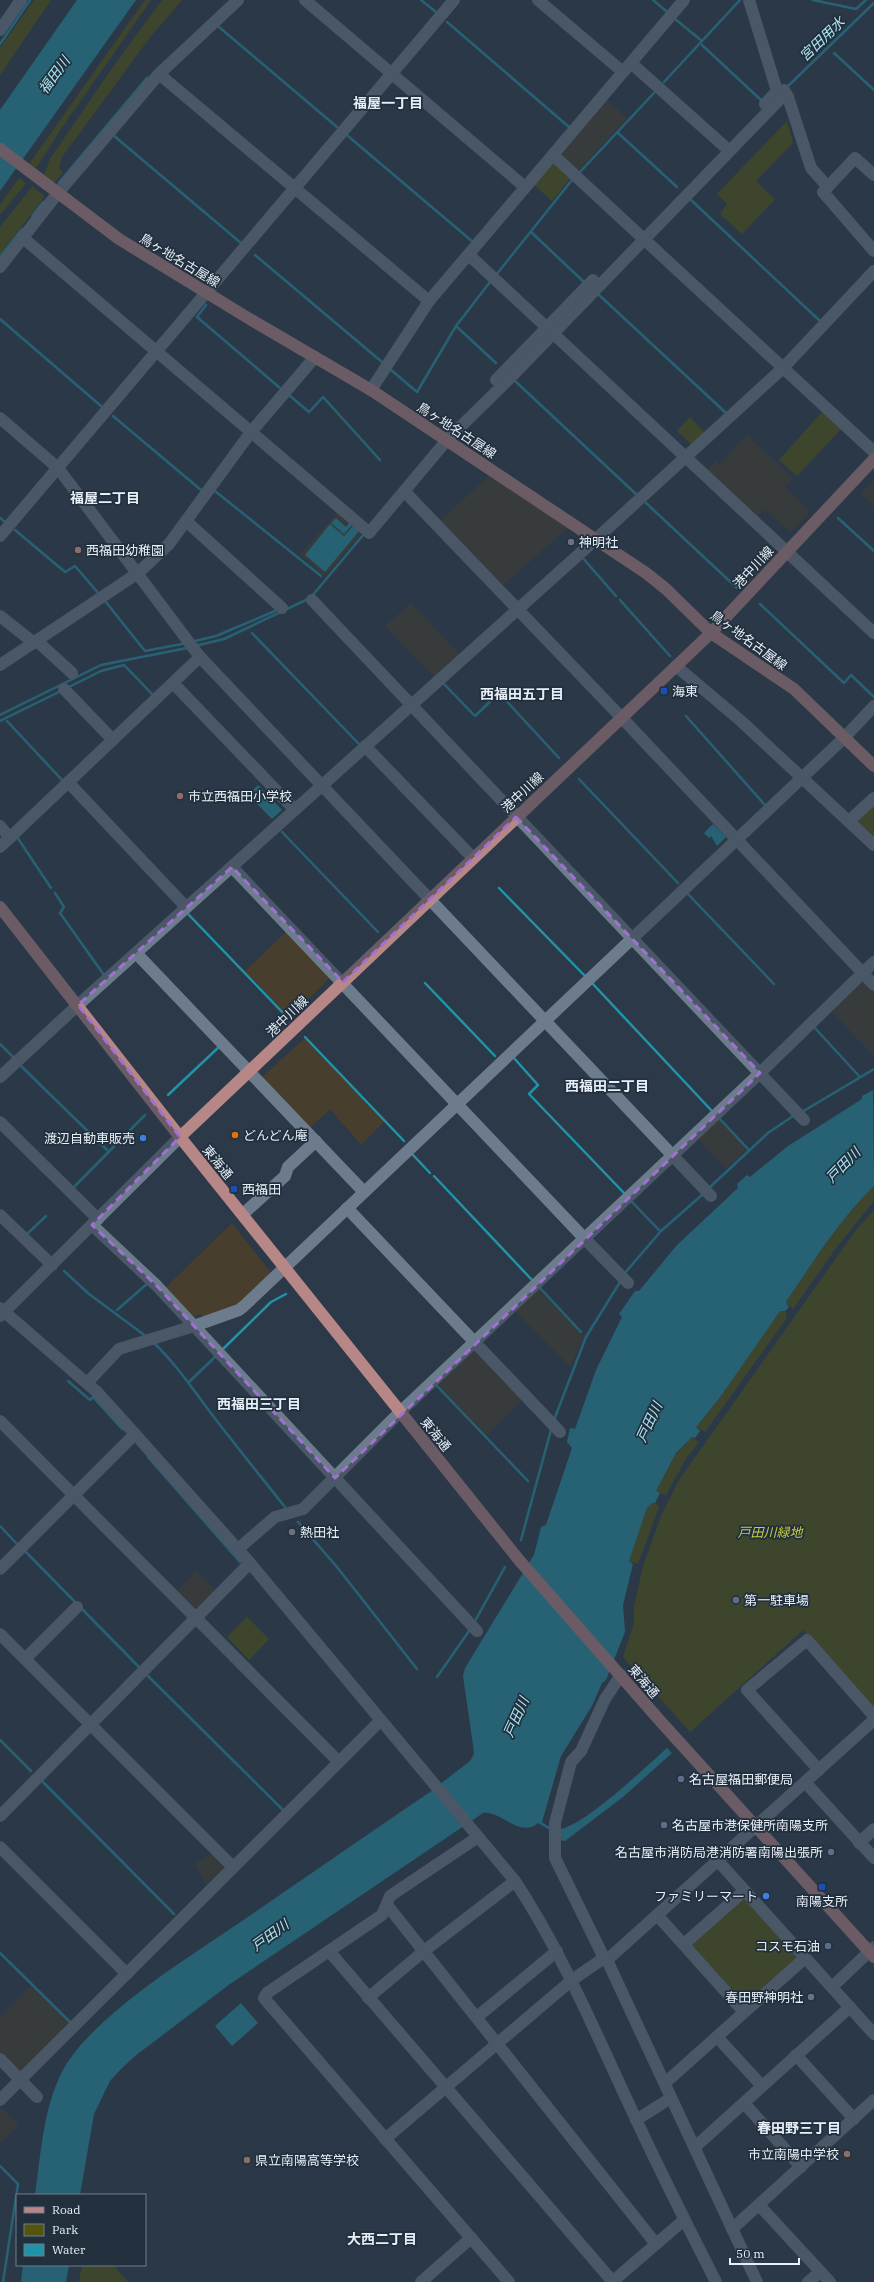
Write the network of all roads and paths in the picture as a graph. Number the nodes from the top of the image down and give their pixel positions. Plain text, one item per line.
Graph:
1 (21, 0) edge
2 (238, 0) edge
3 (305, 0) edge
4 (454, 0) edge
5 (538, 0) edge
6 (684, 0) edge
7 (748, 0) edge
8 (0, 30) edge
9 (631, 63) junction
10 (623, 72) junction
11 (159, 74) junction
12 (392, 74) junction
13 (782, 95) junction
14 (724, 146) junction
15 (0, 149) edge
16 (553, 155) junction
17 (874, 175) edge
18 (525, 187) junction
19 (294, 189) junction
20 (825, 189) junction
21 (58, 194) junction
22 (22, 237) junction
23 (642, 237) junction
24 (874, 251) edge
25 (469, 256) junction
26 (0, 267) edge
27 (874, 271) edge
28 (206, 292) junction
29 (429, 301) junction
30 (550, 331) junction
31 (156, 353) junction
32 (315, 357) junction
33 (783, 368) junction
34 (371, 390) junction
35 (0, 418) edge
36 (251, 432) junction
37 (444, 438) junction
38 (874, 452) edge
39 (685, 457) junction
40 (874, 459) edge
41 (58, 468) junction
42 (405, 492) junction
43 (186, 521) junction
44 (0, 536) edge
45 (596, 540) junction
46 (787, 552) junction
47 (138, 573) junction
48 (312, 600) dead end
49 (282, 608) dead end
50 (518, 609) junction
51 (0, 616) edge
52 (711, 632) junction
53 (874, 633) edge
54 (35, 642) junction
55 (200, 657) junction
56 (0, 665) edge
57 (676, 666) junction
58 (72, 673) dead end
59 (173, 682) junction
60 (64, 689) dead end
61 (411, 706) junction
62 (874, 706) edge
63 (622, 718) junction
64 (844, 738) junction
65 (113, 740) junction
66 (365, 746) junction
67 (874, 766) edge
68 (802, 778) junction
69 (68, 782) junction
70 (320, 786) junction
71 (874, 798) edge
72 (294, 810) junction
73 (516, 817) junction
74 (849, 821) junction
75 (0, 826) edge
76 (10, 838) junction
77 (736, 840) junction
78 (874, 845) edge
79 (0, 847) edge
80 (473, 858) junction
81 (232, 867) junction
82 (429, 899) junction
83 (0, 907) edge
84 (186, 907) junction
85 (631, 939) junction
86 (136, 953) junction
87 (874, 962) edge
88 (862, 973) junction
89 (342, 982) junction
90 (874, 985) edge
91 (78, 1005) junction
92 (545, 1021) junction
93 (250, 1071) junction
94 (760, 1073) junction
95 (0, 1077) edge
96 (457, 1105) junction
97 (804, 1120) dead end
98 (0, 1122) edge
99 (180, 1137) junction
100 (316, 1141) junction
101 (672, 1156) junction
102 (364, 1192) junction
103 (711, 1196) dead end
104 (347, 1208) junction
105 (243, 1214) junction
106 (0, 1215) edge
107 (95, 1222) junction
108 (584, 1238) junction
109 (52, 1265) junction
110 (286, 1267) junction
111 (628, 1283) dead end
112 (1, 1312) edge
113 (194, 1326) junction
114 (474, 1343) junction
115 (87, 1383) junction
116 (400, 1412) junction
117 (0, 1421) edge
118 (560, 1432) dead end
119 (135, 1434) junction
120 (335, 1478) junction
121 (74, 1495) junction
122 (238, 1549) junction
123 (250, 1563) junction
124 (0, 1569) edge
125 (77, 1607) dead end
126 (196, 1618) junction
127 (477, 1631) dead end
128 (0, 1634) edge
129 (25, 1659) junction
130 (621, 1675) junction
131 (874, 1716) edge
132 (874, 1720) edge
133 (380, 1721) junction
134 (91, 1725) junction
135 (340, 1762) junction
136 (818, 1770) junction
137 (805, 1782) junction
138 (0, 1816) edge
139 (756, 1826) junction
140 (874, 1829) edge
141 (478, 1837) junction
142 (859, 1843) junction
143 (0, 1847) edge
144 (874, 1858) edge
145 (718, 1861) junction
146 (233, 1868) junction
147 (515, 1881) junction
148 (744, 1891) junction
149 (387, 1905) junction
150 (657, 1915) junction
151 (684, 1944) junction
152 (329, 1951) junction
153 (424, 1951) junction
154 (557, 1951) junction
155 (872, 1952) edge
156 (805, 1958) junction
157 (605, 1959) junction
158 (127, 1974) junction
159 (572, 1980) junction
160 (832, 1987) junction
161 (368, 1998) junction
162 (850, 2007) junction
163 (744, 2012) junction
164 (477, 2017) junction
165 (874, 2034) edge
166 (717, 2037) junction
167 (497, 2043) junction
168 (796, 2055) junction
169 (0, 2059) edge
170 (20, 2080) junction
171 (664, 2083) junction
172 (762, 2086) junction
173 (445, 2087) junction
174 (37, 2097) dead end
175 (671, 2098) junction
176 (0, 2100) edge
177 (874, 2100) edge
178 (744, 2103) junction
179 (854, 2119) junction
180 (636, 2120) junction
181 (385, 2139) junction
182 (695, 2147) junction
183 (801, 2167) junction
184 (759, 2205) junction
185 (684, 2220) junction
186 (732, 2229) junction
187 (471, 2238) junction
188 (656, 2244) junction
189 (820, 2272) junction
190 (421, 2282) edge
191 (509, 2282) edge
192 (613, 2282) edge
193 (716, 2282) edge
194 (757, 2282) edge
195 (808, 2282) edge
196 (830, 2282) edge

1 - 8 street
2 - 11 street
3 - 12 street
4 - 12 street
5 - 10 street
6 - 9 street
7 - 13 street
9 - 10 street
9 - 14 street
10 - 16 street
11 - 19 street
11 - 21 street
12 - 18 street
12 - 19 street
13 - 14 street
13 - 20 street
13 - 23 street
14 - 23 street
15 - 21 main road, 鳥ヶ地名古屋線
16 - 18 street
16 - 23 street
17 - 20 street
18 - 25 street
19 - 28 street
19 - 29 street
20 - 24 street
21 - 22 street
21 - 28 main road, 鳥ヶ地名古屋線
22 - 26 street
22 - 31 street
23 - 30 street
23 - 33 street
25 - 29 street
25 - 30 street
27 - 33 street
28 - 31 street
28 - 32 main road, 鳥ヶ地名古屋線
29 - 34 street
30 - 37 street
30 - 39 street
31 - 36 street
31 - 41 street
32 - 34 main road, 鳥ヶ地名古屋線
32 - 36 street
33 - 38 street
33 - 39 street
34 - 37 main road, 鳥ヶ地名古屋線
35 - 41 street
36 - 42 street
36 - 43 street
37 - 42 street
37 - 45 main road, 鳥ヶ地名古屋線
39 - 45 street
39 - 46 street
40 - 46 main road, 港中川線
41 - 44 street
41 - 47 street
42 - 50 street
43 - 47 street
43 - 49 street
45 - 50 street
45 - 52 main road, 鳥ヶ地名古屋線
46 - 52 main road, 港中川線
46 - 53 street
47 - 54 street
47 - 55 street
48 - 61 street
50 - 61 street
50 - 63 street
51 - 54 street
52 - 57 main road, 港中川線
52 - 64 main road, 鳥ヶ地名古屋線
54 - 56 street
54 - 58 street
55 - 59 street
55 - 70 street
57 - 63 main road, 港中川線
57 - 68 street
59 - 65 street
59 - 72 street
60 - 65 street
61 - 66 street
61 - 73 street
62 - 64 street
63 - 73 main road, 港中川線
63 - 77 street
64 - 67 main road, 鳥ヶ地名古屋線
64 - 68 street
65 - 69 street
66 - 70 street
66 - 80 street
68 - 74 street
68 - 77 street
69 - 76 street
69 - 84 street
70 - 72 street
70 - 82 street
71 - 74 street
72 - 81 street
73 - 80 main road, 港中川線
73 - 85 street
74 - 78 street
75 - 76 street
76 - 79 street
77 - 85 street
77 - 88 street
80 - 82 main road, 港中川線
81 - 84 street
81 - 89 street
82 - 89 main road, 港中川線
82 - 92 street
83 - 91 main road, 東海通
84 - 86 street
85 - 92 street
85 - 94 street
86 - 91 street
86 - 93 street
87 - 88 street
88 - 90 street
88 - 94 street
89 - 93 main road, 港中川線
89 - 96 street
91 - 95 street
91 - 99 main road, 東海通
92 - 96 street
92 - 101 street
93 - 99 main road, 港中川線
93 - 100 street
94 - 97 street
94 - 101 street
96 - 102 street
96 - 108 street
98 - 107 street
99 - 105 main road, 東海通
99 - 107 street
100 - 102 street
100 - 105 street
101 - 103 street
101 - 108 street
102 - 104 street
104 - 110 street
104 - 114 street
105 - 110 main road, 東海通
106 - 109 street
107 - 109 street
107 - 113 street
108 - 111 street
108 - 114 street
109 - 112 street
110 - 113 street
110 - 116 main road, 東海通
112 - 115 street
113 - 115 street
113 - 120 street
114 - 116 street
114 - 118 street
115 - 119 street
116 - 120 street
116 - 130 main road, 東海通
117 - 121 street
119 - 121 street
119 - 122 street
120 - 122 street
120 - 127 street
121 - 124 street
121 - 126 street
122 - 123 street
123 - 126 street
123 - 133 street
125 - 129 street
126 - 134 street
126 - 135 street
128 - 129 street
129 - 134 street
130 - 139 main road, 東海通
130 - 157 street
131 - 136 street
132 - 136 street
133 - 135 street
133 - 141 street
134 - 138 street
134 - 146 street
135 - 146 street
136 - 137 street
137 - 139 street
137 - 142 street
139 - 145 street
139 - 155 main road, 東海通
140 - 142 street
141 - 147 street
141 - 149 street
142 - 144 street
143 - 158 street
145 - 148 street
145 - 150 street
146 - 158 street
147 - 153 street
147 - 154 street
148 - 151 street
148 - 156 street
149 - 152 street
149 - 153 street
150 - 151 street
150 - 157 street
151 - 163 street
152 - 161 street
152 - 181 street
153 - 161 street
153 - 164 street
154 - 159 street
154 - 164 street
155 - 160 street
156 - 160 street
156 - 163 street
157 - 159 street
157 - 171 street
158 - 170 street
159 - 167 street
159 - 180 street
160 - 162 street
161 - 173 street
162 - 165 street
162 - 168 street
163 - 166 street
164 - 167 street
166 - 171 street
166 - 172 street
167 - 173 street
167 - 188 street
168 - 172 street
168 - 179 street
169 - 170 street
170 - 174 street
170 - 176 street
171 - 175 street
172 - 178 street
173 - 181 street
173 - 192 street
175 - 180 street
175 - 182 street
177 - 179 street
178 - 182 street
178 - 183 street
179 - 183 street
180 - 185 street
181 - 187 street
182 - 186 street
183 - 184 street
184 - 186 street
184 - 189 street
185 - 188 street
185 - 193 street
186 - 194 street
187 - 190 street
187 - 191 street
188 - 192 street
189 - 195 street
189 - 196 street

